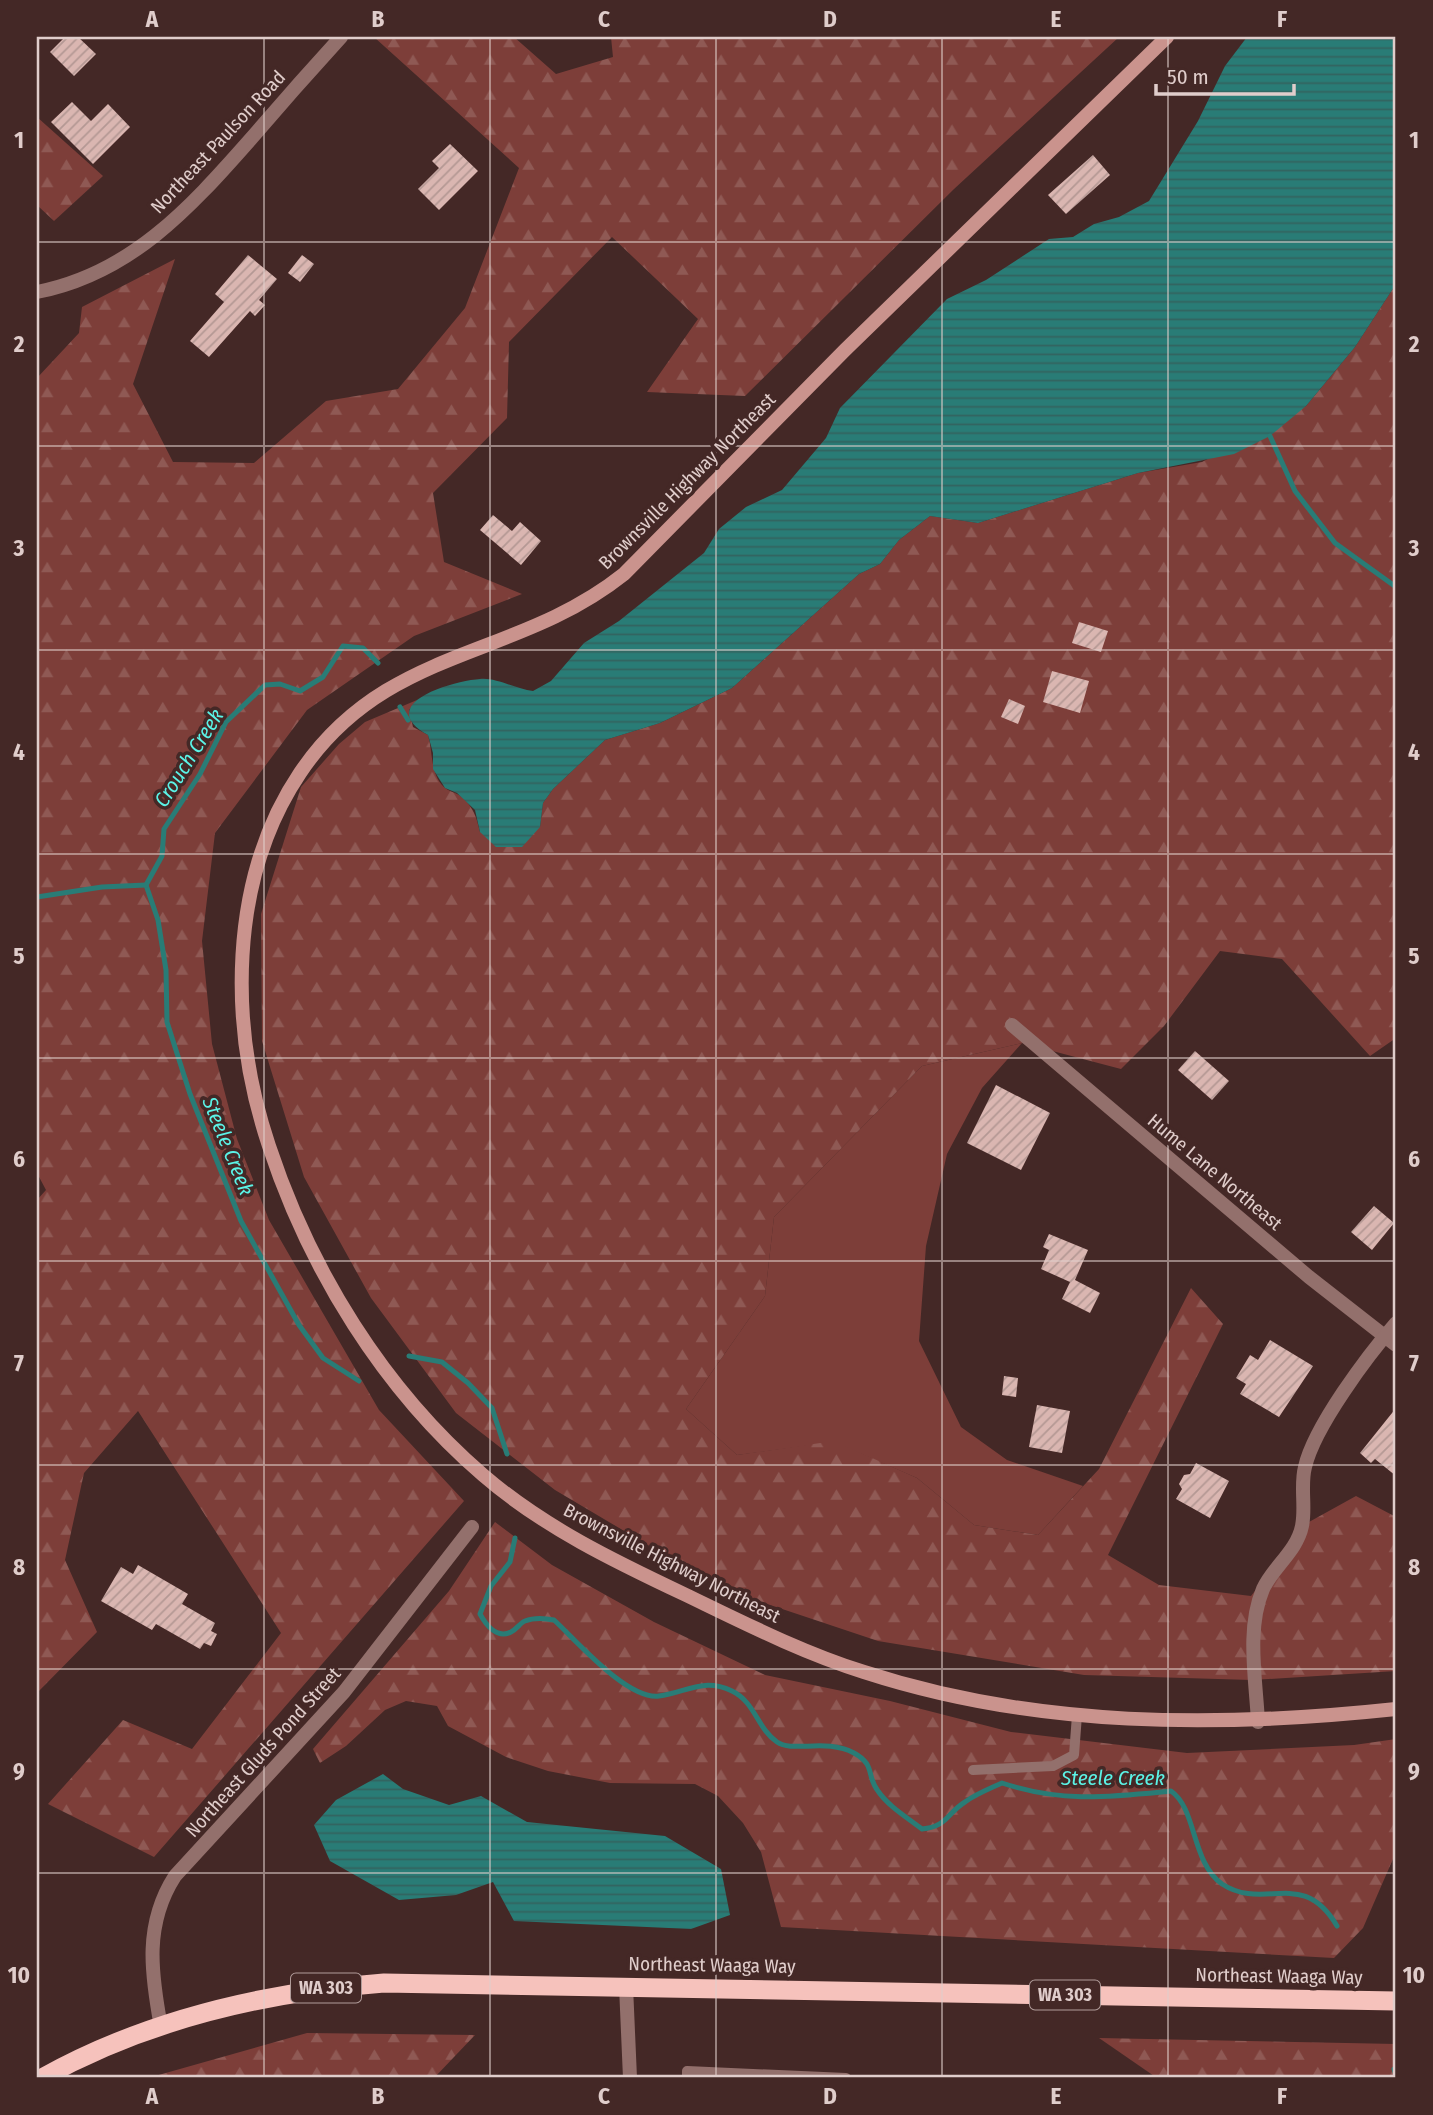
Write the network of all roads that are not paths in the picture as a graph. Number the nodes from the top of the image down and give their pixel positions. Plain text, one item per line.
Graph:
1 (341, 37) edge
2 (1167, 37) edge
3 (37, 292) edge
4 (1012, 1025) dead end
5 (1396, 1323) edge
6 (1391, 1341) edge
7 (471, 1527) dead end
8 (1396, 1709) edge
9 (1077, 1715) junction
10 (1258, 1722) junction
11 (973, 1770) dead end
12 (626, 1986) junction
13 (1396, 2001) edge
14 (161, 2026) junction
15 (42, 2078) edge
16 (630, 2078) edge
17 (687, 2078) edge
18 (845, 2078) edge

1 - 3 street, Northeast Paulson Road
2 - 9 main road, Brownsville Highway Northeast
4 - 6 street, Hume Lane Northeast
5 - 6 street
6 - 10 street
7 - 14 street, Northeast Gluds Pond Street
8 - 10 main road, Brownsville Highway Northeast
9 - 10 main road, Brownsville Highway Northeast
9 - 11 lane
12 - 13 highway, Northeast Waaga Way / WA 303
12 - 14 highway, Northeast Waaga Way / WA 303
12 - 16 street
14 - 15 highway, Northeast Waaga Way / WA 303
17 - 18 lane

